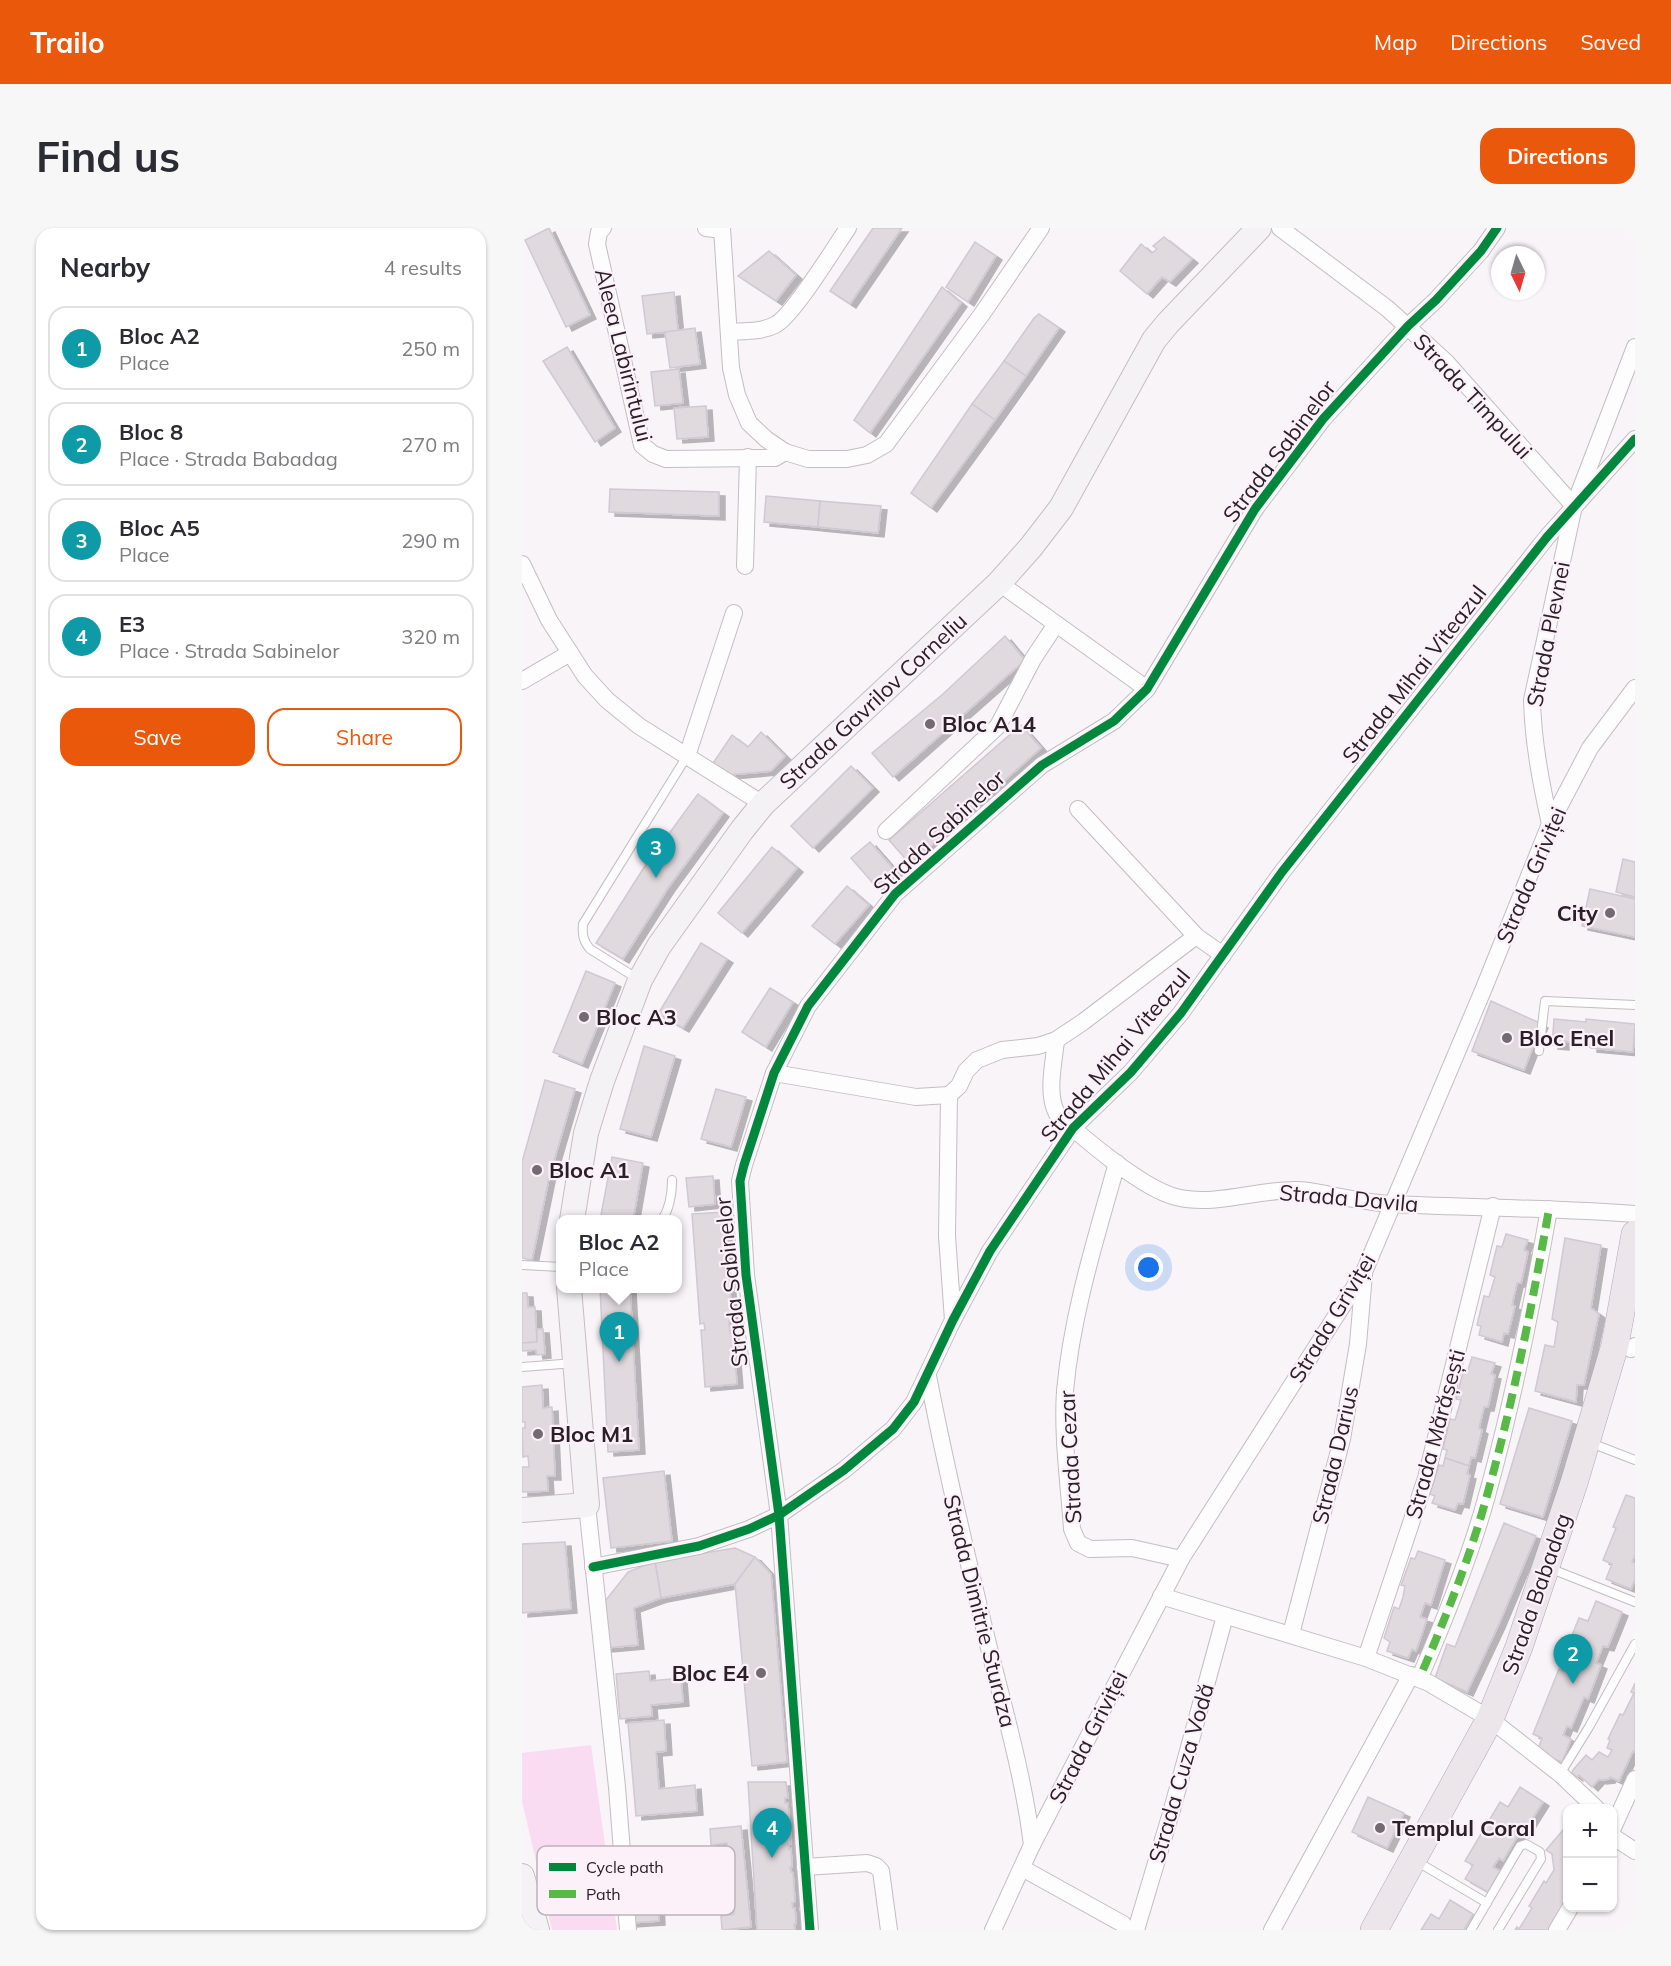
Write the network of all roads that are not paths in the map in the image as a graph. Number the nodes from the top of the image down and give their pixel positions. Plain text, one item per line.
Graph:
1 (603, 228) edge
2 (848, 228) edge
3 (1041, 228) edge
4 (1259, 228) edge
5 (1280, 228) edge
6 (1497, 228) edge
7 (716, 229) edge
8 (1408, 326) junction
9 (729, 332) junction
10 (1635, 347) edge
11 (1635, 439) edge
12 (785, 452) junction
13 (748, 458) junction
14 (1574, 506) junction
15 (522, 564) edge
16 (745, 567) dead end
17 (999, 583) junction
18 (734, 613) dead end
19 (1056, 624) junction
20 (570, 653) junction
21 (522, 681) edge
22 (1635, 688) edge
23 (1147, 689) junction
24 (687, 756) junction
25 (763, 804) junction
26 (1078, 809) dead end
27 (1550, 824) junction
28 (886, 831) dead end
29 (1196, 936) junction
30 (1223, 955) junction
31 (640, 980) junction
32 (1635, 1005) edge
33 (1056, 1040) junction
34 (1539, 1051) dead end
35 (774, 1073) junction
36 (949, 1095) junction
37 (1073, 1128) junction
38 (1117, 1163) junction
39 (672, 1180) dead end
40 (1392, 1204) junction
41 (1493, 1206) junction
42 (1550, 1209) junction
43 (1635, 1214) edge
44 (573, 1215) edge
45 (665, 1215) edge
46 (1635, 1234) edge
47 (522, 1265) edge
48 (556, 1267) edge
49 (1364, 1272) junction
50 (569, 1293) edge
51 (953, 1320) junction
52 (1634, 1340) edge
53 (575, 1363) junction
54 (522, 1367) edge
55 (928, 1376) junction
56 (1594, 1444) junction
57 (1635, 1460) edge
58 (587, 1505) junction
59 (522, 1510) edge
60 (779, 1515) junction
61 (1181, 1559) junction
62 (593, 1568) junction
63 (1553, 1569) junction
64 (1161, 1596) junction
65 (1635, 1602) edge
66 (1225, 1616) junction
67 (1292, 1635) junction
68 (1635, 1644) edge
69 (1366, 1658) junction
70 (1417, 1672) junction
71 (1495, 1724) junction
72 (1560, 1774) junction
73 (1635, 1779) edge
74 (1591, 1804) edge
75 (1617, 1819) edge
76 (1617, 1839) edge
77 (1032, 1845) junction
78 (622, 1846) edge
79 (1635, 1851) edge
80 (1419, 1862) junction
81 (806, 1867) junction
82 (1022, 1868) junction
83 (522, 1876) edge
84 (1487, 1903) junction
85 (1568, 1912) edge
86 (627, 1915) edge
87 (537, 1930) edge
88 (628, 1930) edge
89 (810, 1930) edge
90 (889, 1930) edge
91 (993, 1930) edge
92 (1128, 1930) edge
93 (1136, 1930) edge
94 (1272, 1930) edge
95 (1374, 1930) edge
96 (1389, 1930) edge
97 (1471, 1930) edge
98 (1498, 1930) edge
99 (1557, 1930) edge

1 - 13 street, Aleea Labirintului
2 - 9 street
3 - 12 street
4 - 17 street, Strada Gavrilov Corneliu
5 - 8 street, Strada Timpului
6 - 8 street, Strada Sabinelor
7 - 9 street
8 - 14 street, Strada Timpului
8 - 23 street, Strada Sabinelor
9 - 12 street
10 - 14 street, Strada Plevnei
11 - 14 street, Strada Mihai Viteazul
12 - 13 street, Aleea Labirintului
13 - 16 street
14 - 27 street, Strada Plevnei
14 - 30 street, Strada Mihai Viteazul
15 - 20 street
17 - 19 street
17 - 25 street, Strada Gavrilov Corneliu
18 - 24 street
19 - 23 street
19 - 28 street
20 - 21 street
20 - 24 street
22 - 27 street, Strada Griviței
23 - 35 street, Strada Sabinelor
24 - 25 street
24 - 31 lane
25 - 31 street, Strada Gavrilov Corneliu
26 - 29 street
27 - 40 street, Strada Griviței
29 - 30 street
29 - 33 street
30 - 37 street, Strada Mihai Viteazul
31 - 44 street, Strada Gavrilov Corneliu
32 - 34 lane
33 - 36 street
33 - 37 street, Strada Davila
35 - 36 street
35 - 60 street, Strada Sabinelor
36 - 51 street
37 - 38 street, Strada Davila
37 - 51 street, Strada Mihai Viteazul
38 - 40 street, Strada Davila
38 - 61 street, Strada Cezar
39 - 45 lane
40 - 41 street, Strada Davila
40 - 49 street, Strada Griviței
41 - 42 street, Strada Davila
41 - 69 street, Strada Mărășești
42 - 43 street, Strada Davila
42 - 70 street
46 - 56 main road, Strada Babadag
47 - 48 lane
49 - 61 street, Strada Griviței
49 - 67 street, Strada Darius
50 - 53 street
51 - 55 street, Strada Mihai Viteazul
52 - 56 main road, Strada Babadag
53 - 54 lane
53 - 58 street
55 - 60 street, Strada Mihai Viteazul
55 - 77 street, Strada Dimitrie Sturdza
56 - 57 lane
56 - 63 main road, Strada Babadag
58 - 59 street
58 - 62 street
60 - 62 street, Strada Mihai Viteazul
60 - 81 street, Strada Sabinelor
61 - 64 street, Strada Griviței
62 - 78 street
63 - 65 lane
63 - 71 main road, Strada Babadag
64 - 66 street
64 - 77 street, Strada Griviței
66 - 67 street
66 - 93 street, Strada Cuza Vodă
67 - 69 street
68 - 72 lane
69 - 70 street
70 - 71 street
70 - 94 street
71 - 72 street
71 - 80 main road, Strada Babadag
72 - 74 street
73 - 75 street
76 - 79 street
77 - 82 street, Strada Griviței
80 - 84 lane
80 - 95 main road, Strada Babadag
80 - 96 main road, Strada Babadag
81 - 89 street, Strada Sabinelor
81 - 90 street
82 - 91 street, Strada Griviței
82 - 92 street
83 - 87 street
84 - 97 lane
84 - 98 lane
85 - 99 street
86 - 88 street

